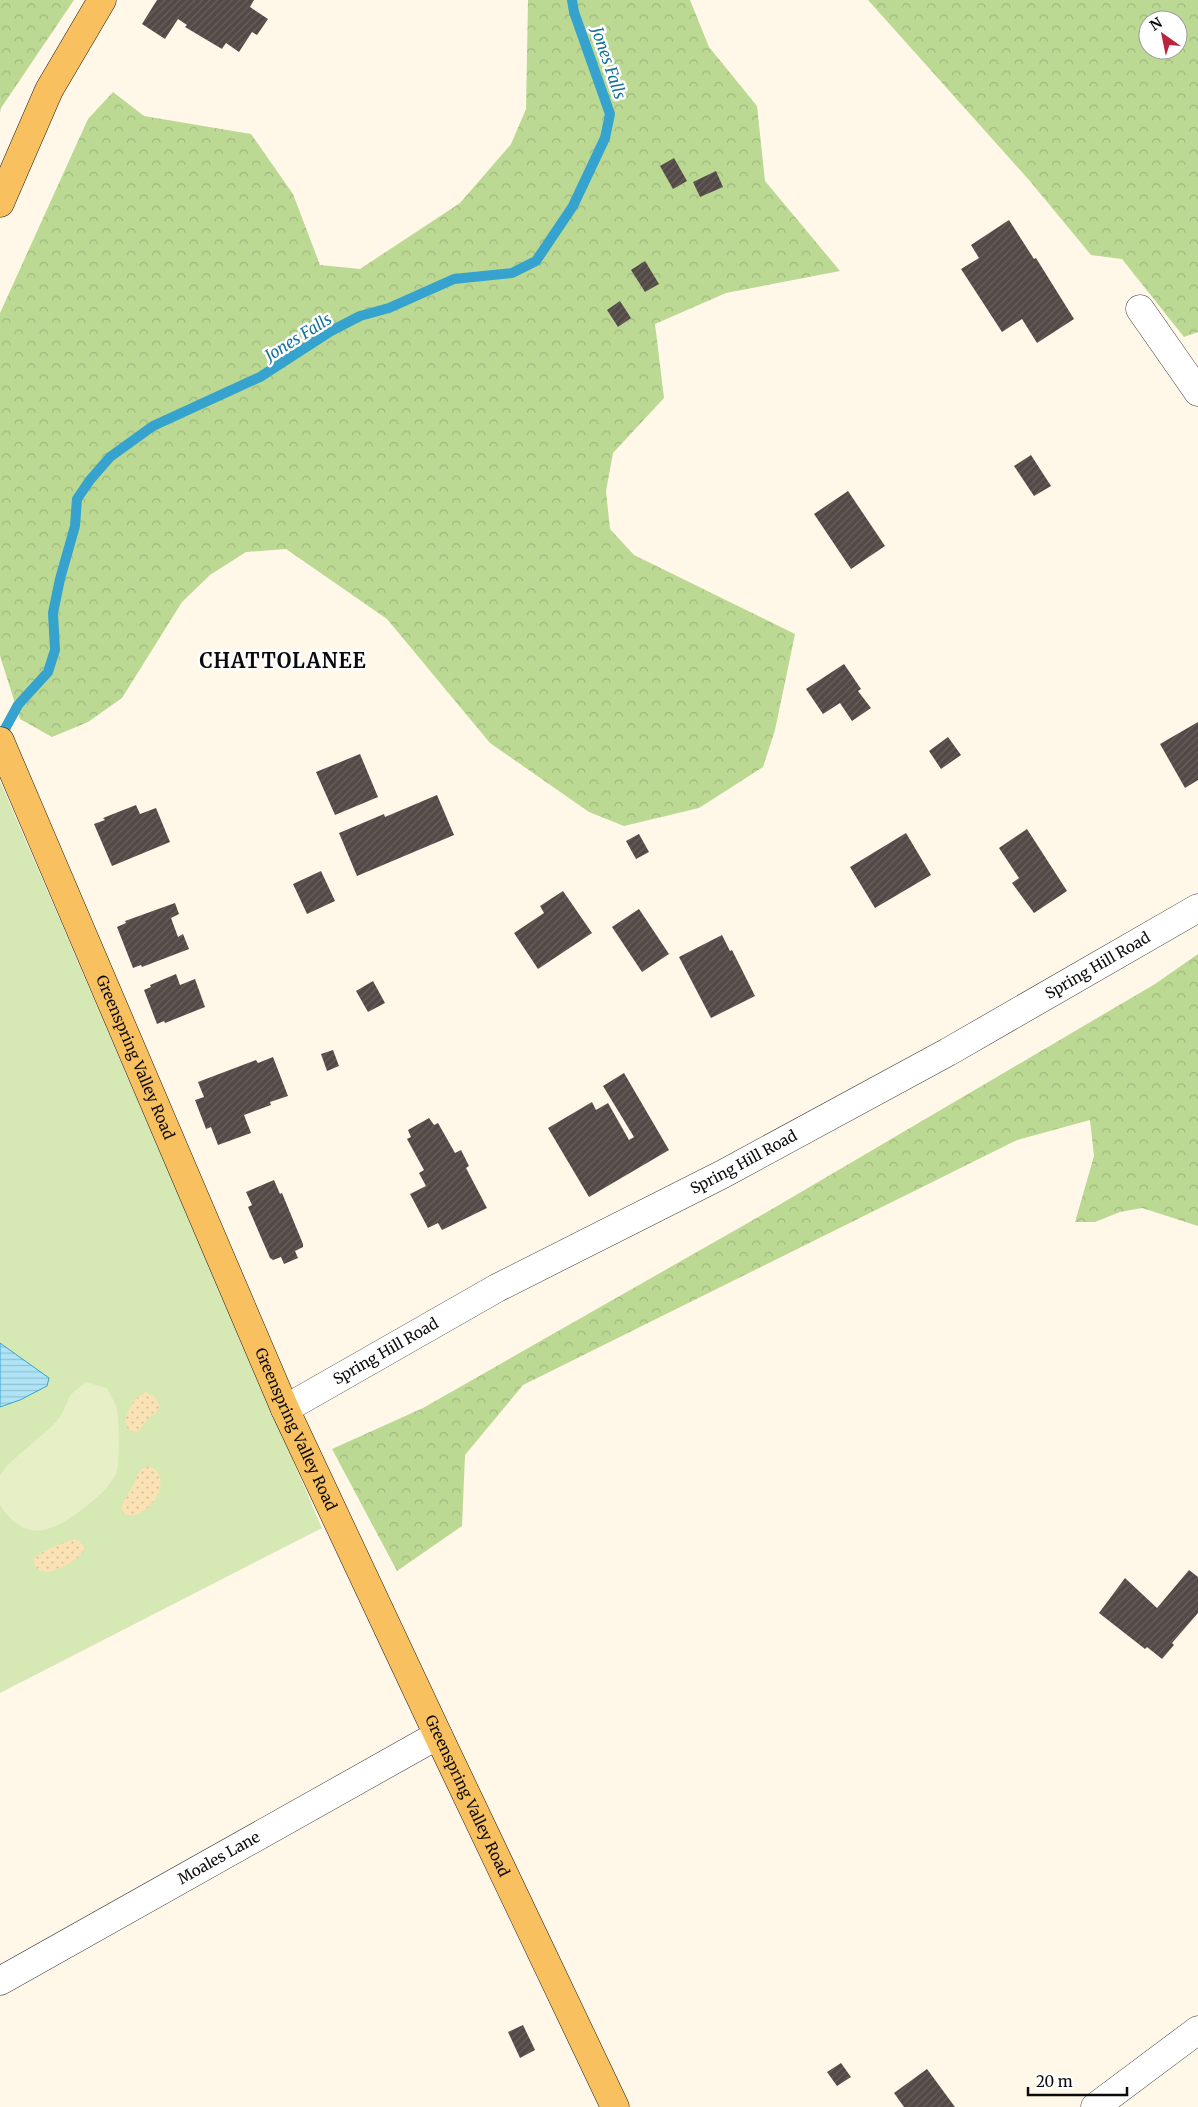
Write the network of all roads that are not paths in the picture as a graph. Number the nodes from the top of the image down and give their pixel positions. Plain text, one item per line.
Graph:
1 (102, 0) edge
2 (0, 203) edge
3 (1140, 309) dead end
4 (1198, 392) edge
5 (0, 741) edge
6 (1198, 908) edge
7 (285, 1409) junction
8 (438, 1735) junction
9 (0, 1981) edge
10 (1198, 2030) edge
11 (615, 2107) edge
12 (1095, 2107) edge

1 - 2 main road
3 - 4 street
5 - 7 main road, Greenspring Valley Road
6 - 7 street, Spring Hill Road
7 - 8 main road, Greenspring Valley Road
8 - 9 street, Moales Lane
8 - 11 main road, Greenspring Valley Road
10 - 12 street

